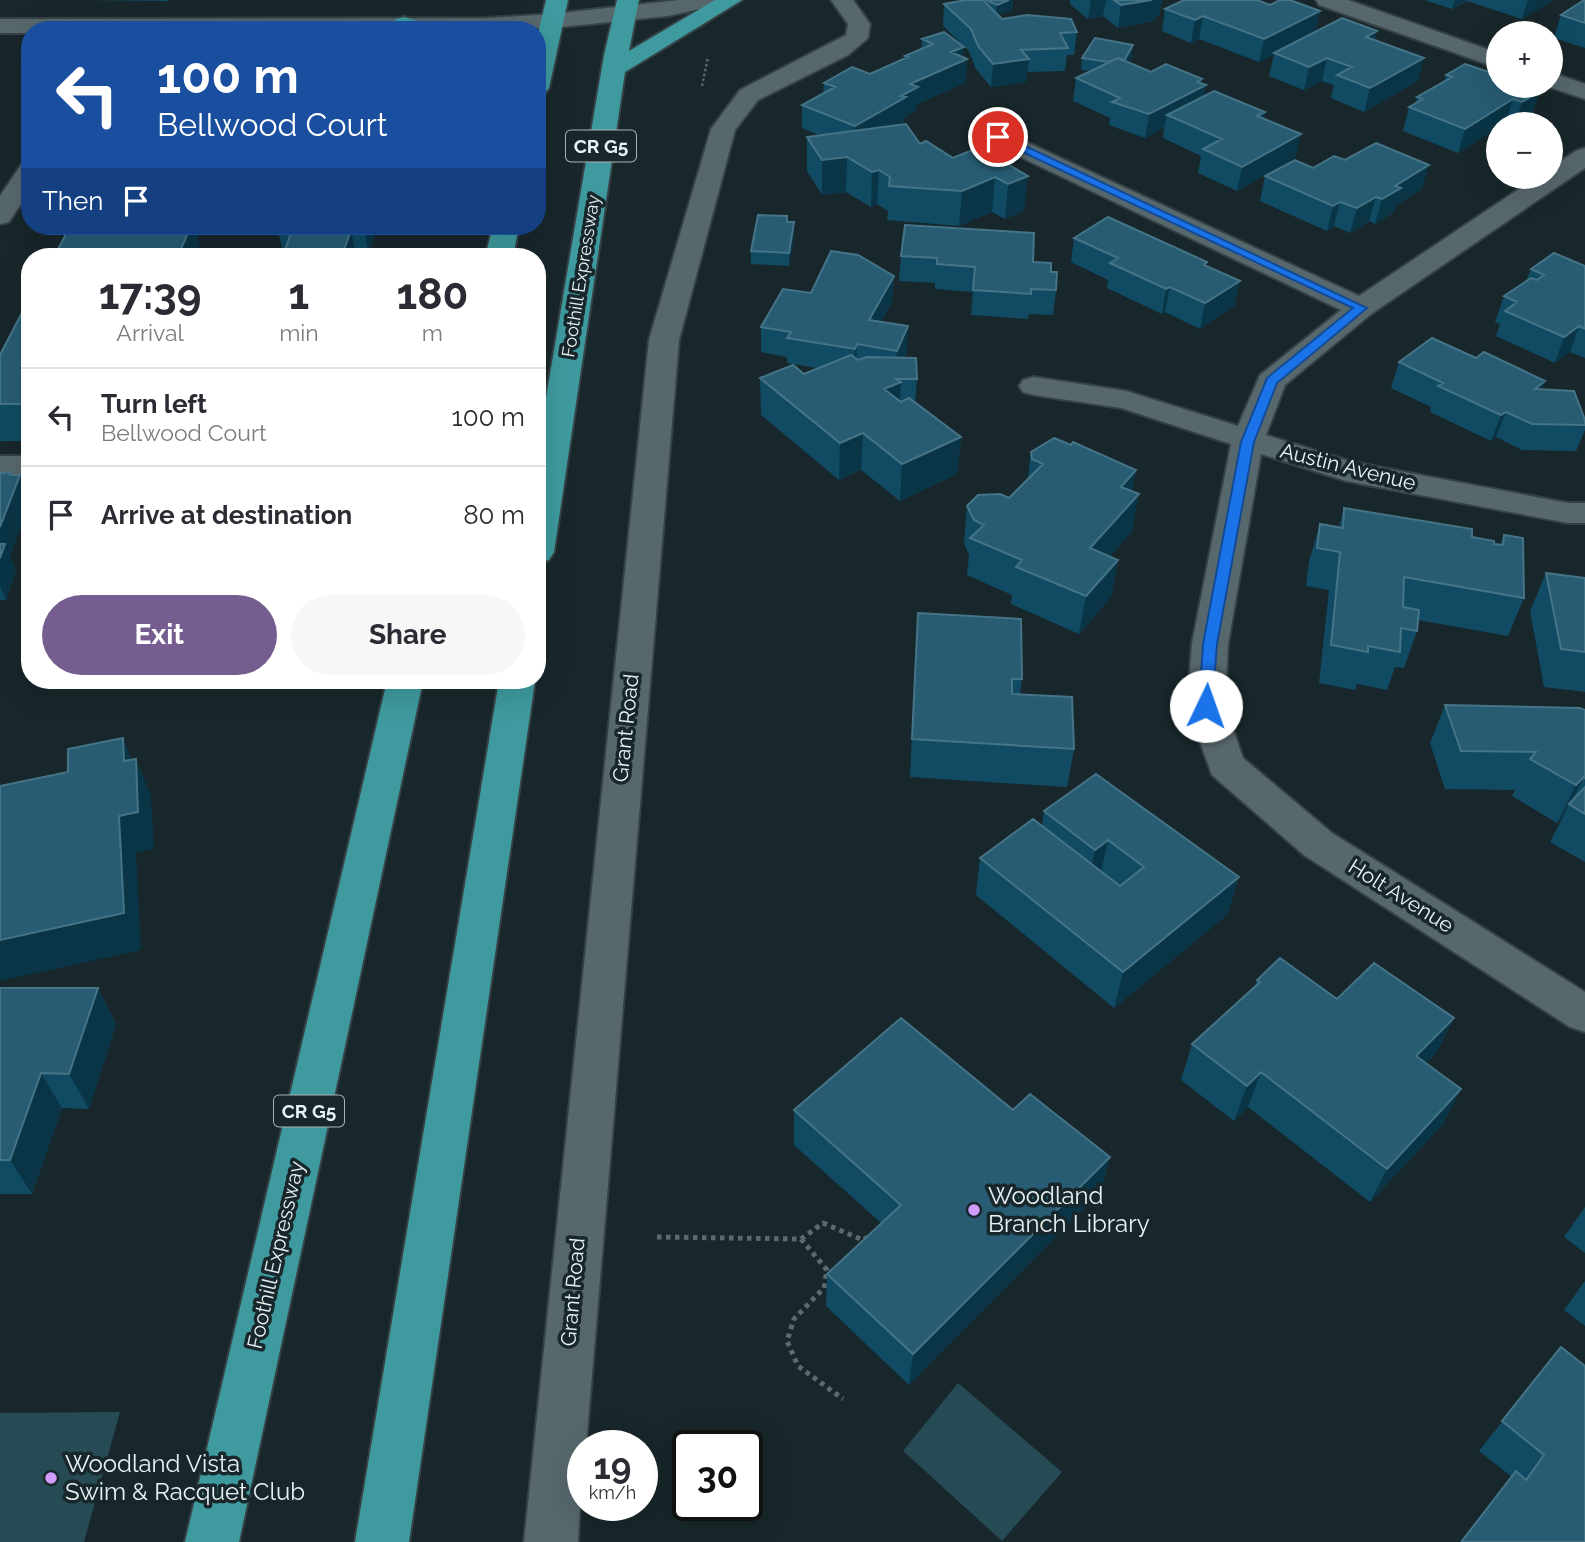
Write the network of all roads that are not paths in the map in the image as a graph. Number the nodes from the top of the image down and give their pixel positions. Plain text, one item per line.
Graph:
1 (709, 0) edge
2 (731, 0) edge
3 (842, 0) edge
4 (1327, 0) edge
5 (279, 2) dead end
6 (627, 7) edge
7 (555, 10) edge
8 (270, 21) edge
9 (463, 21) edge
10 (0, 26) edge
11 (21, 26) edge
12 (546, 49) edge
13 (1486, 57) edge
14 (614, 69) junction
15 (1563, 84) edge
16 (1585, 92) edge
17 (998, 137) dead end
18 (1585, 156) edge
19 (21, 184) edge
20 (0, 216) edge
21 (1361, 308) junction
22 (1034, 386) dead end
23 (1247, 442) junction
24 (0, 466) edge
25 (21, 466) edge
26 (546, 496) edge
27 (1585, 513) edge
28 (403, 689) edge
29 (516, 689) edge
30 (1585, 1014) edge
31 (212, 1542) edge
32 (382, 1542) edge
33 (551, 1542) edge

1 - 6 street
2 - 14 highway
3 - 33 street, Grant Road
4 - 13 street
5 - 8 street
6 - 7 street
6 - 14 highway, Foothill Expressway / CR G5
7 - 9 street
7 - 12 highway
10 - 11 street
14 - 26 highway, Foothill Expressway / CR G5
15 - 16 street
17 - 21 street
18 - 21 street
19 - 20 street
21 - 23 street
22 - 23 street, Austin Avenue
23 - 27 street, Austin Avenue
23 - 30 street, Holt Avenue
24 - 25 street
28 - 31 highway, Foothill Expressway / CR G5
29 - 32 highway

